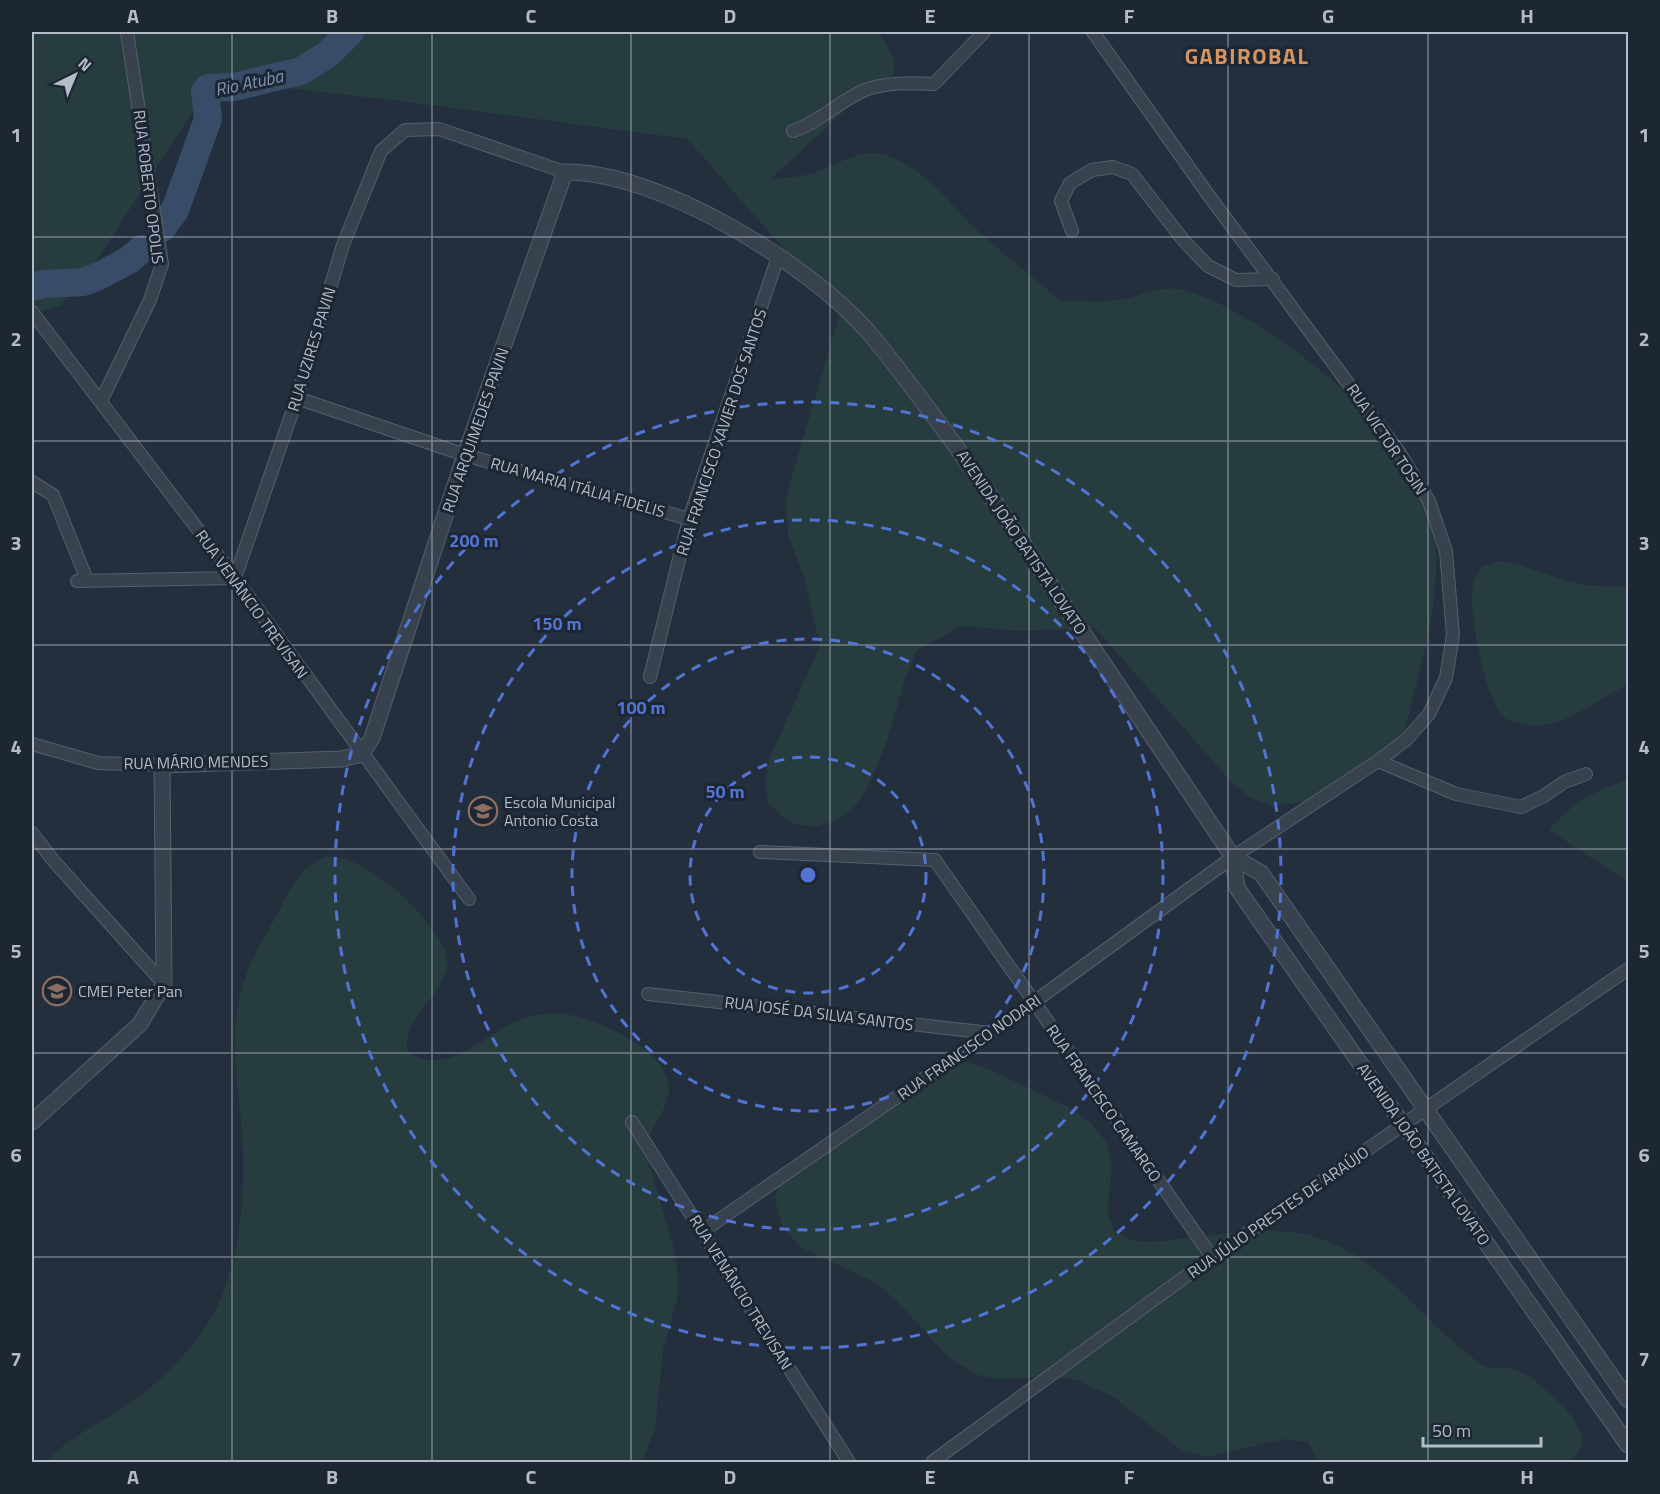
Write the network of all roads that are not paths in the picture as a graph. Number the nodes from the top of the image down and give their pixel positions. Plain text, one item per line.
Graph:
1 (127, 32) edge
2 (984, 32) edge
3 (1093, 32) edge
4 (793, 131) dead end
5 (565, 172) junction
6 (1072, 231) dead end
7 (778, 257) junction
8 (1273, 279) junction
9 (32, 312) edge
10 (297, 398) junction
11 (101, 401) junction
12 (465, 455) junction
13 (32, 482) edge
14 (689, 519) junction
15 (235, 578) junction
16 (650, 677) dead end
17 (32, 744) edge
18 (362, 754) junction
19 (1378, 760) junction
20 (162, 765) junction
21 (1586, 774) dead end
22 (32, 832) edge
23 (760, 852) dead end
24 (1233, 857) junction
25 (469, 899) dead end
26 (1629, 969) edge
27 (164, 984) junction
28 (648, 994) dead end
29 (1034, 1002) junction
30 (990, 1033) junction
31 (1424, 1110) junction
32 (32, 1122) edge
33 (632, 1122) dead end
34 (1404, 1125) junction
35 (703, 1231) junction
36 (1212, 1257) junction
37 (1629, 1400) edge
38 (1629, 1445) edge
39 (849, 1462) edge
40 (932, 1462) edge

1 - 11 street, RUA ROBERTO OPOLIS
2 - 4 street
3 - 8 street, RUA VICTOR TOSIN
5 - 7 street, AVENIDA JOÃO BATISTA LOVATO
5 - 10 street, RUA UZIRES PAVIN
5 - 12 street, RUA ARQUIMEDES PAVIN
6 - 8 street
7 - 14 street, RUA FRANCISCO XAVIER DOS SANTOS
7 - 24 street, AVENIDA JOÃO BATISTA LOVATO
8 - 19 street, RUA VICTOR TOSIN
9 - 11 street, RUA VENÂNCIO TREVISAN
10 - 12 street, RUA MARIA ITÁLIA FIDELIS
10 - 15 street, RUA UZIRES PAVIN
11 - 15 street, RUA VENÂNCIO TREVISAN
12 - 14 street, RUA MARIA ITÁLIA FIDELIS
12 - 18 street, RUA ARQUIMEDES PAVIN
13 - 15 street
14 - 16 street, RUA FRANCISCO XAVIER DOS SANTOS
15 - 18 street, RUA VENÂNCIO TREVISAN
17 - 20 street, RUA MÁRIO MENDES
18 - 20 street, RUA MÁRIO MENDES
18 - 25 street, RUA VENÂNCIO TREVISAN
19 - 21 street
19 - 24 street, RUA VICTOR TOSIN
20 - 27 street
22 - 27 street
23 - 29 street, RUA FRANCISCO CAMARGO
24 - 29 street, RUA FRANCISCO NODARI
24 - 31 street, AVENIDA JOÃO BATISTA LOVATO
24 - 34 street, AVENIDA JOÃO BATISTA LOVATO
26 - 31 street, RUA JÚLIO PRESTES DE ARAÚJO
27 - 32 street
28 - 30 street, RUA JOSÉ DA SILVA SANTOS
29 - 30 street, RUA FRANCISCO NODARI
29 - 36 street, RUA FRANCISCO CAMARGO
30 - 35 street, RUA FRANCISCO NODARI
31 - 34 street, RUA JÚLIO PRESTES DE ARAÚJO
31 - 37 street, AVENIDA JOÃO BATISTA LOVATO
33 - 35 street, RUA VENÂNCIO TREVISAN
34 - 36 street, RUA JÚLIO PRESTES DE ARAÚJO
34 - 38 street, AVENIDA JOÃO BATISTA LOVATO
35 - 39 street, RUA VENÂNCIO TREVISAN
36 - 40 street, RUA JÚLIO PRESTES DE ARAÚJO

